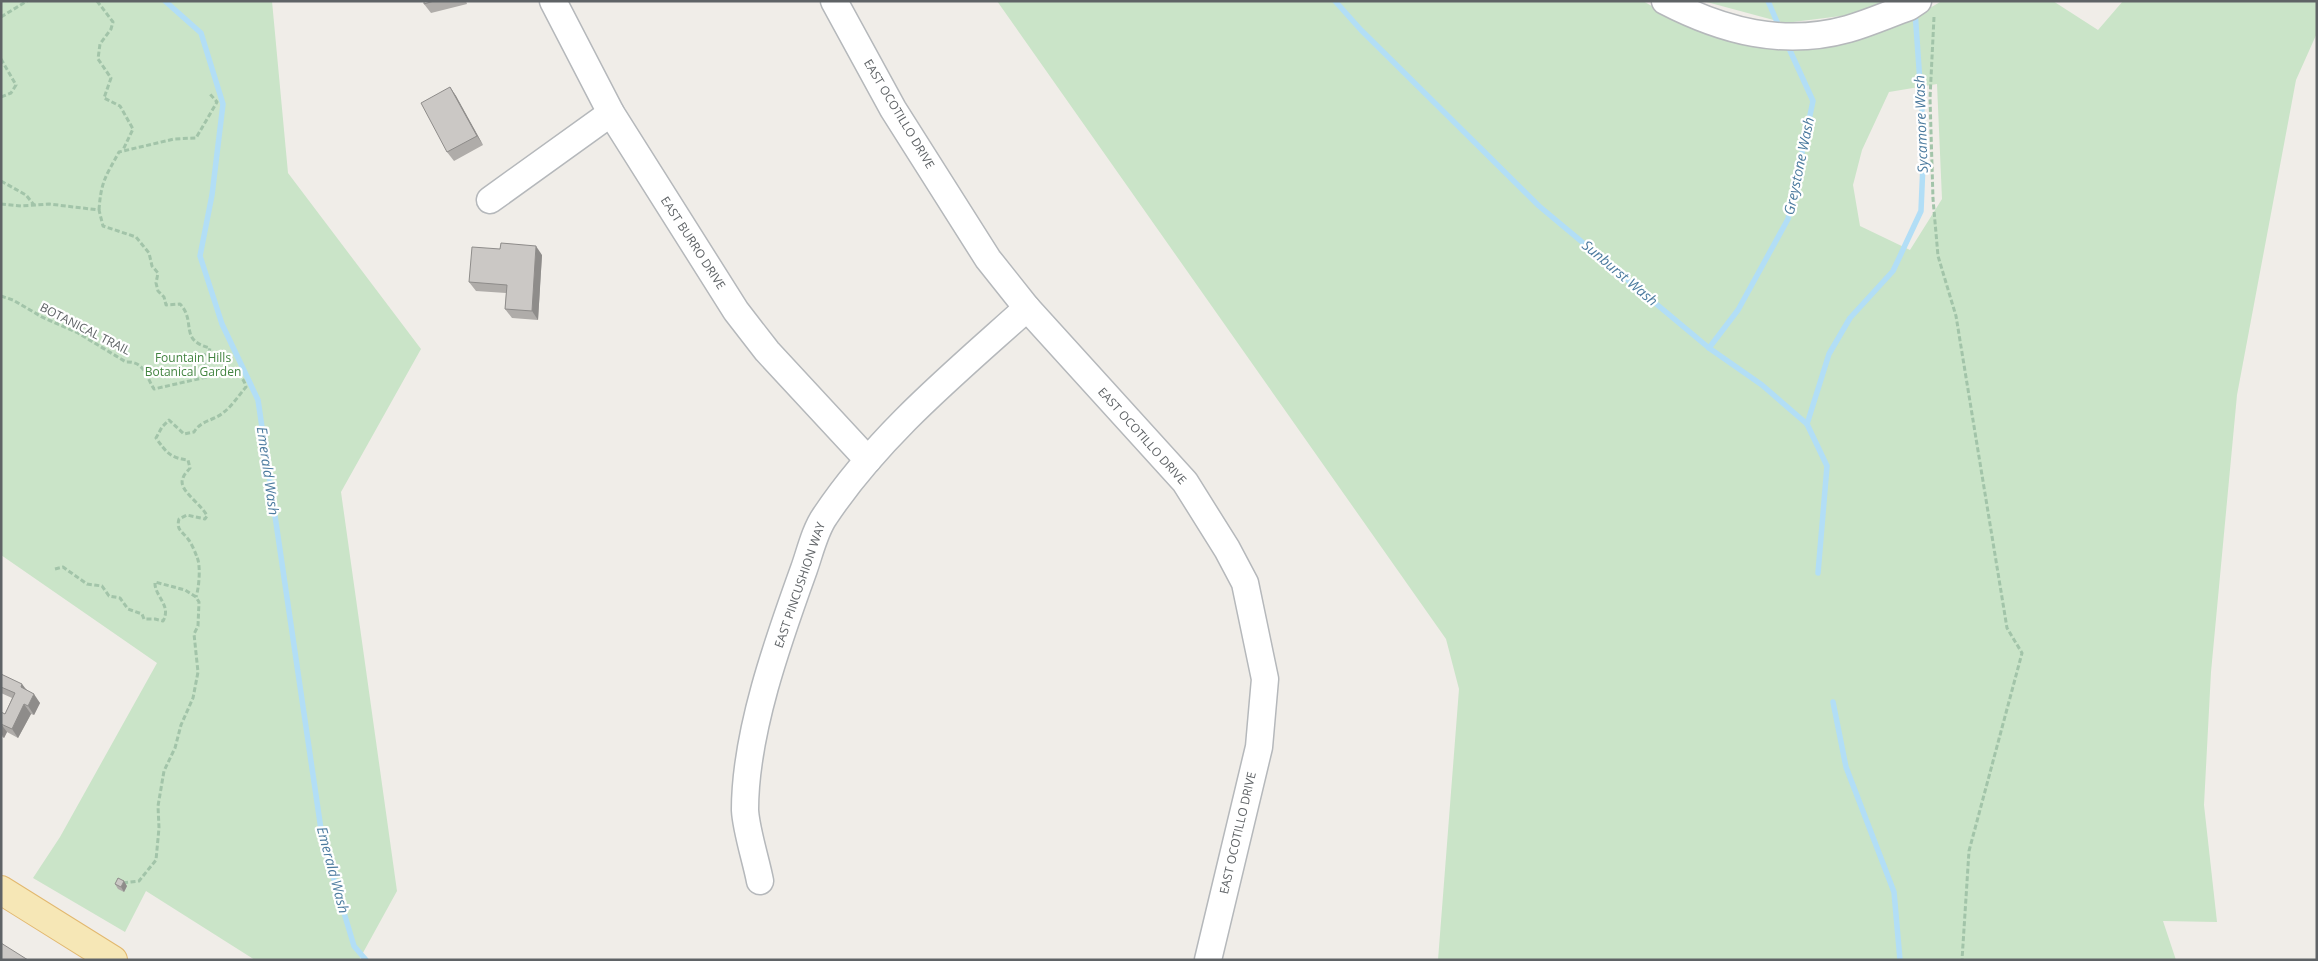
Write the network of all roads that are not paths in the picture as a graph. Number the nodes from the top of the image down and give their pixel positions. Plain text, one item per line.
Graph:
1 (553, 1) edge
2 (834, 1) edge
3 (1665, 1) edge
4 (1926, 6) edge
5 (610, 113) junction
6 (490, 200) dead end
7 (1027, 308) junction
8 (868, 460) junction
9 (760, 881) dead end
10 (1, 890) edge
11 (113, 960) edge
12 (1208, 960) edge

1 - 5 street, EAST BURRO DRIVE
2 - 7 street, EAST OCOTILLO DRIVE
3 - 4 street
5 - 6 street
5 - 8 street, EAST BURRO DRIVE
7 - 8 street, EAST PINCUSHION WAY
7 - 12 street, EAST OCOTILLO DRIVE
8 - 9 street, EAST PINCUSHION WAY
10 - 11 main road

